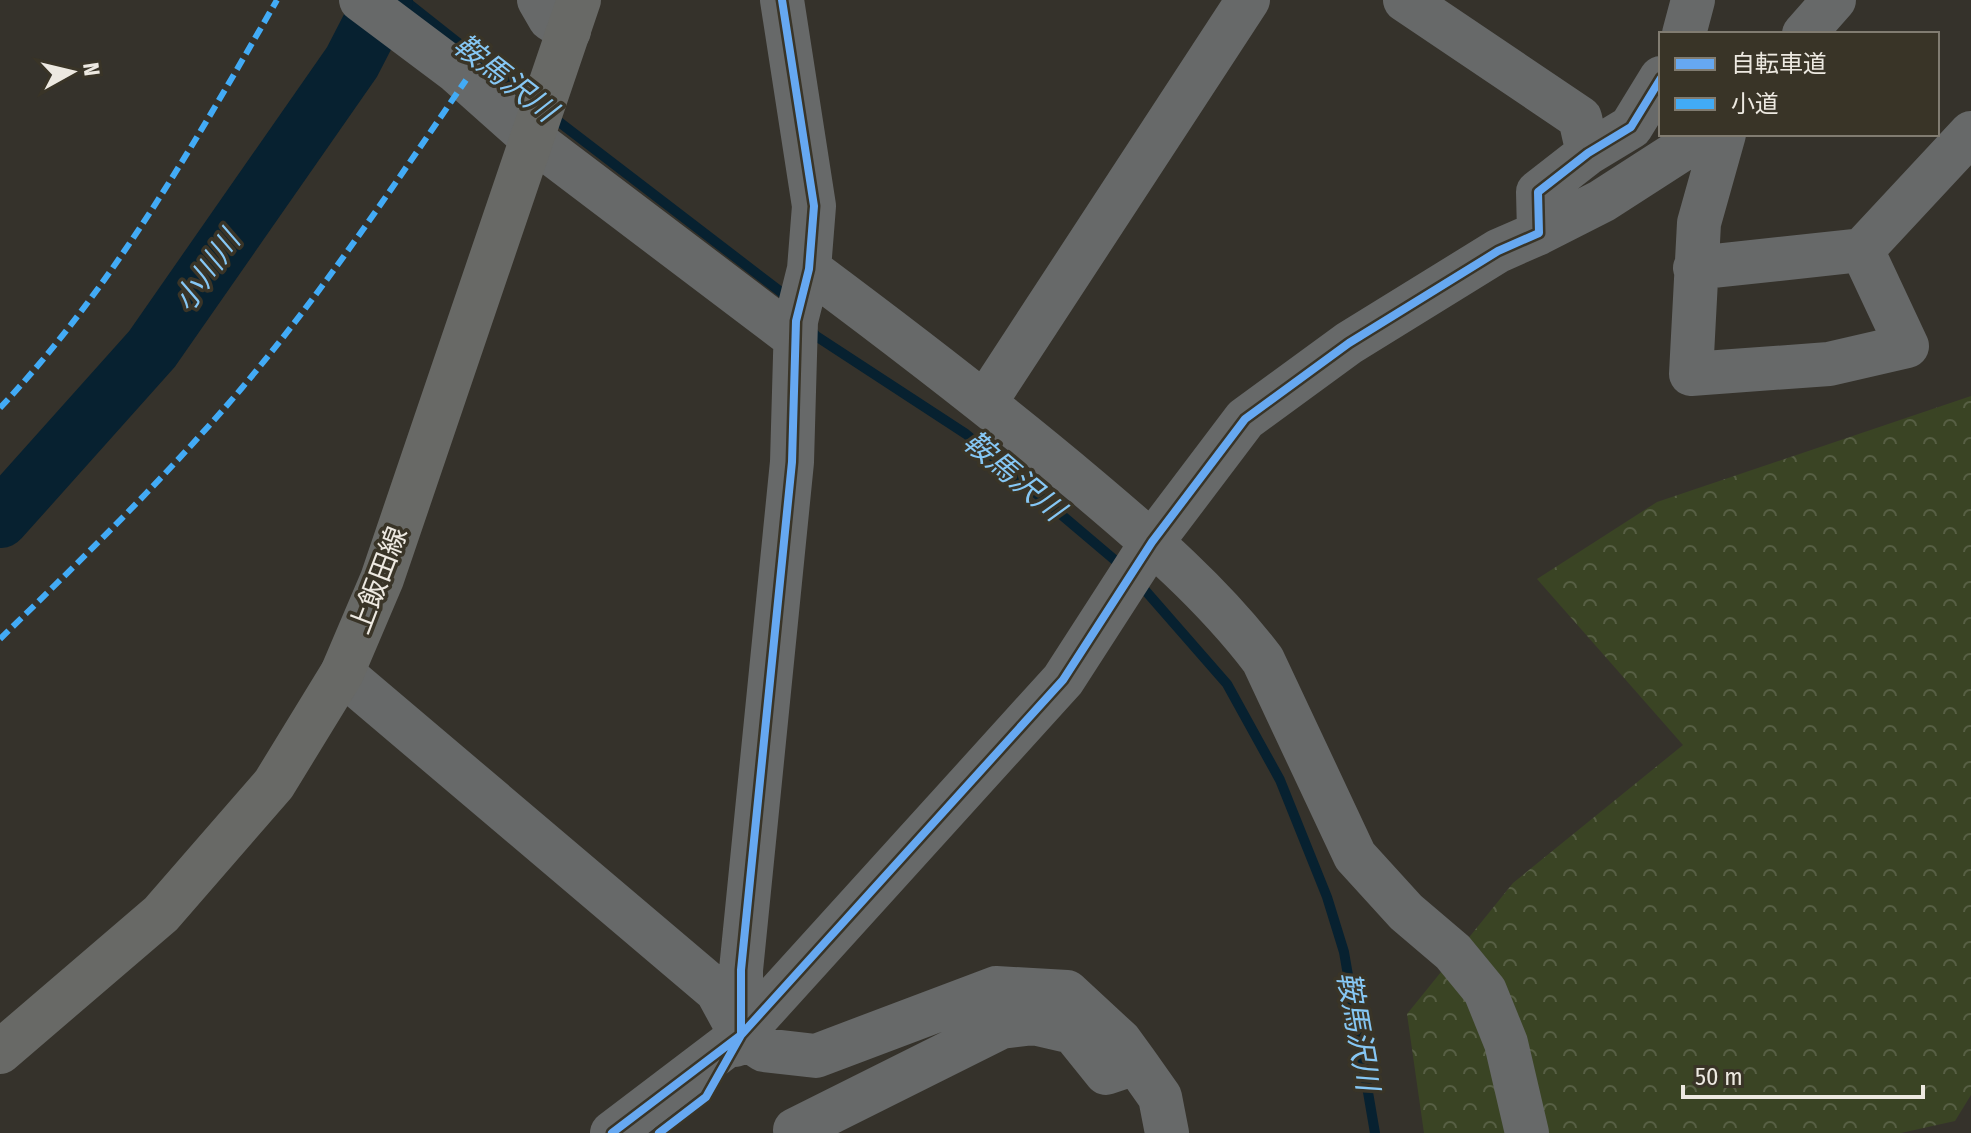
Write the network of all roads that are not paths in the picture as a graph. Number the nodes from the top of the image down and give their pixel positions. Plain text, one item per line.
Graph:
1 (361, 0) edge
2 (539, 0) edge
3 (782, 0) edge
4 (1248, 0) edge
5 (1405, 0) edge
6 (1693, 0) edge
7 (1834, 0) edge
8 (569, 31) edge
9 (1685, 32) edge
10 (1806, 32) edge
11 (1659, 81) edge
12 (533, 131) junction
13 (1971, 133) edge
14 (1703, 136) edge
15 (1723, 136) edge
16 (1588, 153) junction
17 (1539, 233) junction
18 (1862, 250) junction
19 (1695, 268) junction
20 (809, 269) junction
21 (795, 338) junction
22 (986, 401) junction
23 (1149, 548) junction
24 (342, 673) junction
25 (741, 1035) junction
26 (0, 1052) edge
27 (1136, 1063) junction
28 (795, 1130) dead end
29 (612, 1133) edge
30 (659, 1133) edge
31 (1167, 1133) edge
32 (1527, 1133) edge

1 - 12 street
2 - 8 street
3 - 20 street
4 - 22 street
5 - 16 street
6 - 9 street
7 - 10 street
8 - 12 main road, 上飯田線
11 - 16 street
12 - 21 street
12 - 24 main road, 上飯田線
13 - 18 street
14 - 17 street
15 - 19 street
16 - 17 street
17 - 23 street
18 - 19 street
18 - 19 street
20 - 21 street
20 - 22 street
21 - 25 street
22 - 23 street
23 - 25 street
23 - 32 street
24 - 25 street
24 - 26 main road, 上飯田線
25 - 27 street
25 - 29 street
25 - 30 street
27 - 28 street
27 - 31 street

